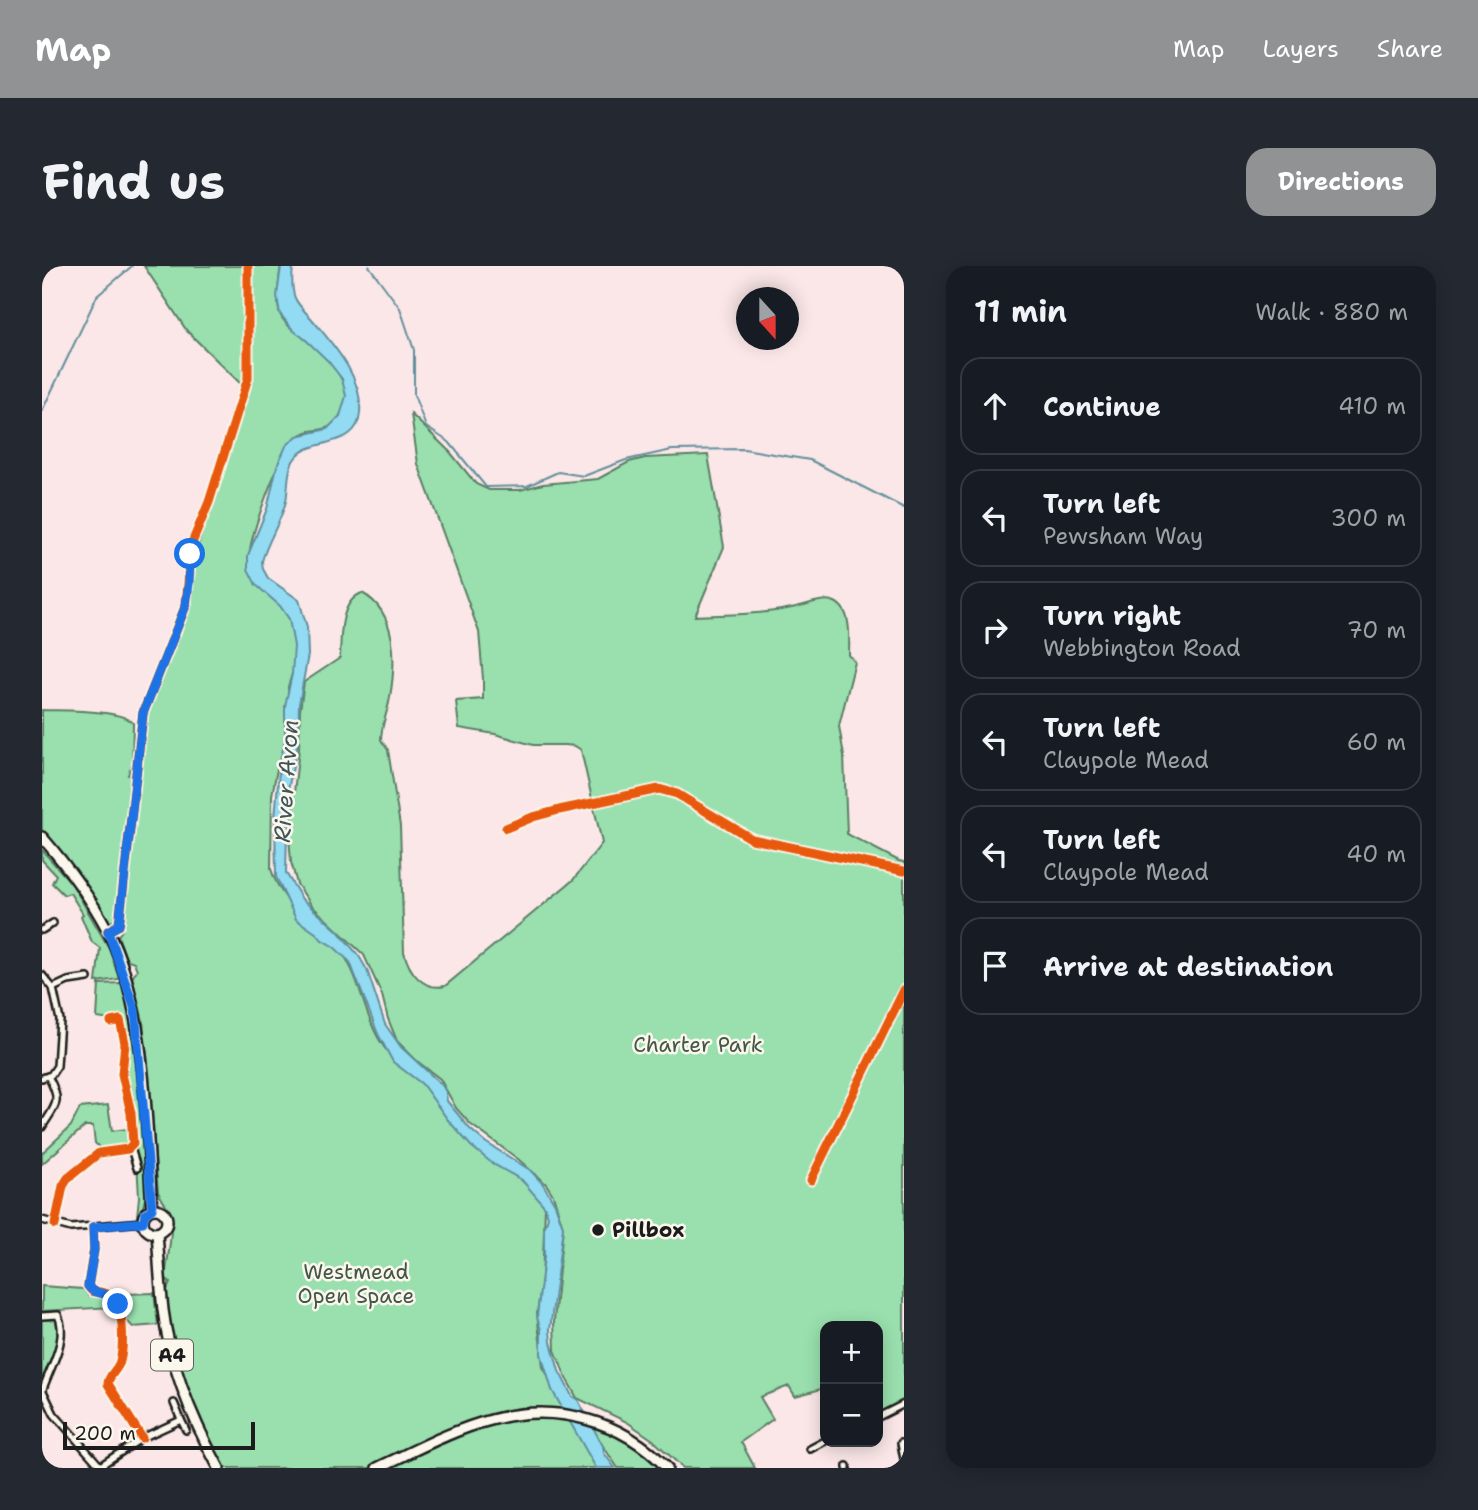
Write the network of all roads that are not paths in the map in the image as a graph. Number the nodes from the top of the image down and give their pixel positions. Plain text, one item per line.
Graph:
1 (248, 266) edge
2 (506, 828) dead end
3 (42, 837) edge
4 (904, 871) edge
5 (53, 923) dead end
6 (42, 930) edge
7 (108, 931) junction
8 (42, 975) edge
9 (88, 978) dead end
10 (53, 988) junction
11 (111, 1022) dead end
12 (45, 1077) edge
13 (42, 1126) edge
14 (131, 1148) junction
15 (137, 1168) dead end
16 (152, 1209) junction
17 (42, 1220) edge
18 (143, 1222) junction
19 (55, 1225) junction
20 (93, 1227) junction
21 (157, 1233) junction
22 (42, 1316) edge
23 (42, 1389) edge
24 (174, 1404) dead end
25 (904, 1404) edge
26 (883, 1414) edge
27 (181, 1420) junction
28 (186, 1430) dead end
29 (142, 1438) junction
30 (901, 1443) dead end
31 (820, 1444) edge
32 (810, 1449) dead end
33 (903, 1464) edge
34 (99, 1467) edge
35 (219, 1468) edge
36 (377, 1468) edge
37 (667, 1468) edge

1 - 7 street
2 - 4 street
3 - 7 main road, A4
5 - 6 street
7 - 16 main road, A4
8 - 10 street
9 - 10 street
10 - 12 street
11 - 14 street
12 - 13 street
14 - 15 street
14 - 19 street
16 - 18 main road
16 - 21 main road, A4
17 - 19 street
18 - 20 street
18 - 21 main road
19 - 20 street
20 - 29 street
21 - 35 main road, A4
22 - 23 street
23 - 34 street
24 - 27 street
25 - 26 street
27 - 28 street
27 - 29 street
29 - 34 street
30 - 33 street
31 - 32 street
36 - 37 main road

